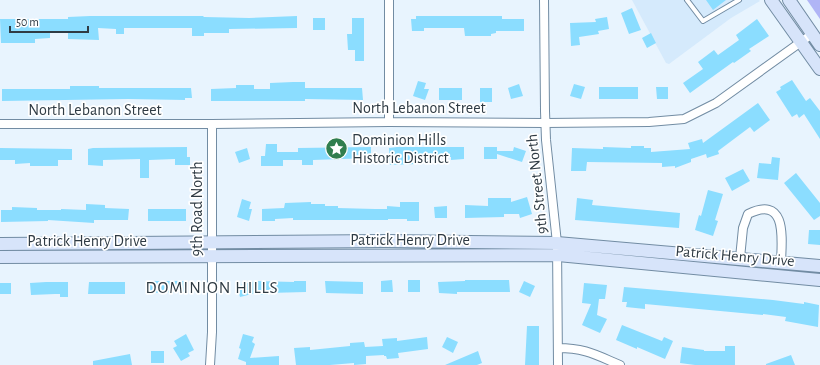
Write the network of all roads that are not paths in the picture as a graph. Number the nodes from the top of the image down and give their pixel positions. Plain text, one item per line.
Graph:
1 (389, 0) edge
2 (544, 0) edge
3 (687, 0) edge
4 (738, 0) edge
5 (771, 0) edge
6 (789, 0) edge
7 (812, 34) junction
8 (801, 42) junction
9 (820, 45) edge
10 (820, 69) edge
11 (389, 122) junction
12 (545, 123) junction
13 (0, 124) edge
14 (212, 124) junction
15 (211, 243) junction
16 (557, 243) junction
17 (0, 244) edge
18 (558, 256) junction
19 (0, 257) edge
20 (211, 257) junction
21 (740, 258) junction
22 (781, 262) junction
23 (820, 266) edge
24 (820, 280) edge
25 (558, 348) junction
26 (210, 365) edge
27 (558, 365) edge
28 (620, 365) edge

1 - 11 street
2 - 12 street, 9th Street North
3 - 4 lane
5 - 8 street
6 - 7 street
7 - 8 street, North Lebanon Street
7 - 9 street
8 - 10 street
8 - 12 street, North Lebanon Street
11 - 12 street, North Lebanon Street
11 - 14 street, North Lebanon Street
12 - 16 street, 9th Street North
13 - 14 street, North Lebanon Street
14 - 15 street, 9th Road North
15 - 16 street, Patrick Henry Drive
15 - 17 street, Patrick Henry Drive
15 - 20 street, 9th Road North
16 - 18 street, 9th Street North
16 - 21 street, Patrick Henry Drive
18 - 20 street, Patrick Henry Drive
18 - 24 street, Patrick Henry Drive
18 - 25 street, 9th Street North
19 - 20 street, Patrick Henry Drive
20 - 26 street, 9th Road North
21 - 22 street, Patrick Henry Drive
21 - 22 street, Patrick Henry Drive
22 - 23 street, Patrick Henry Drive
25 - 27 street, 9th Street North
25 - 28 street

